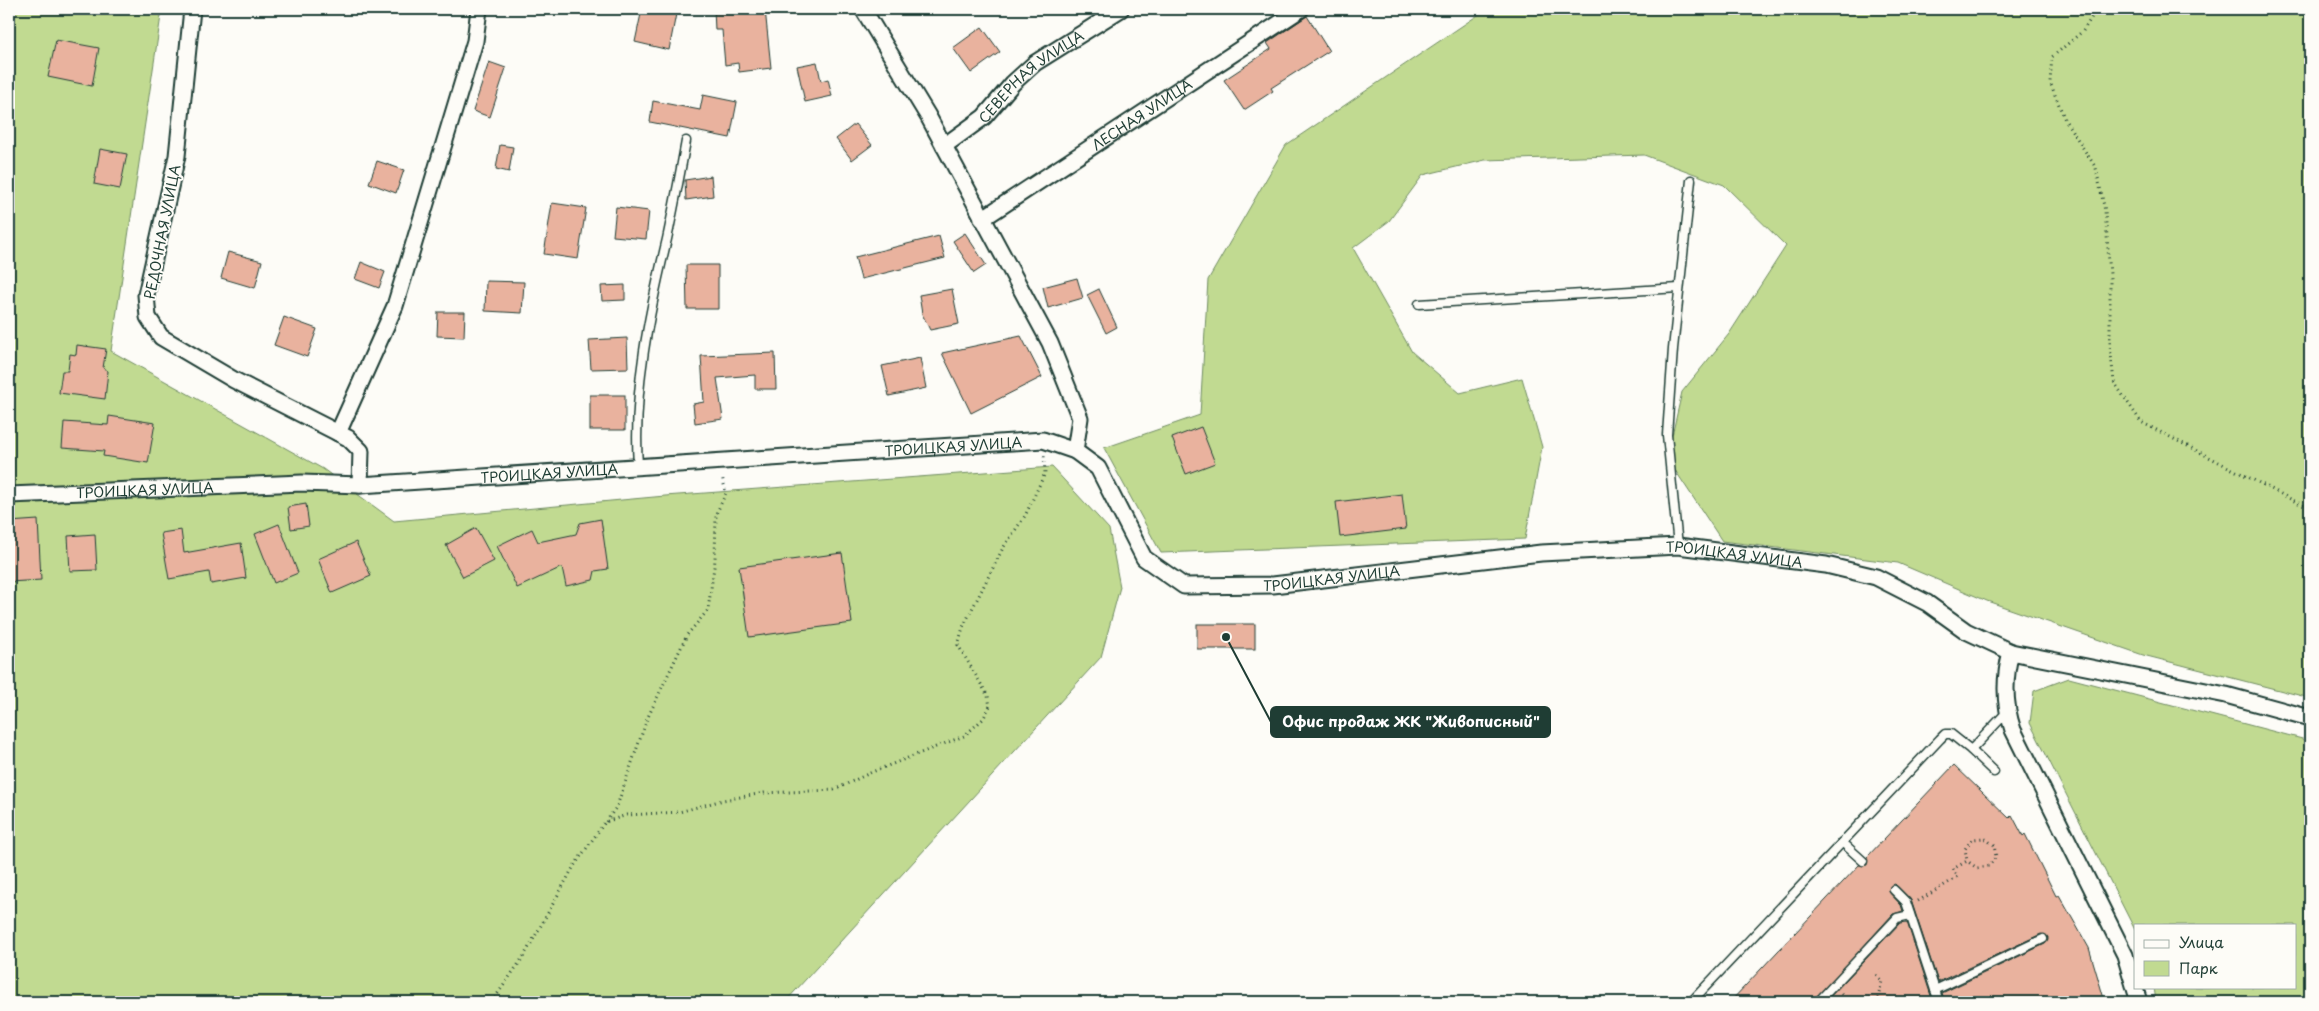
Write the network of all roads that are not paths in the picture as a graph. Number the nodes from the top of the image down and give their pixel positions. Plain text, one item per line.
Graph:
1 (192, 9) edge
2 (479, 9) edge
3 (863, 9) edge
4 (1120, 9) edge
5 (1301, 9) edge
6 (686, 141) dead end
7 (944, 146) junction
8 (1691, 180) dead end
9 (982, 219) junction
10 (1679, 288) junction
11 (1419, 304) dead end
12 (338, 433) junction
13 (1075, 452) junction
14 (638, 466) junction
15 (360, 485) junction
16 (9, 495) edge
17 (1678, 546) junction
18 (2011, 652) junction
19 (2007, 712) junction
20 (2310, 718) edge
21 (1971, 750) junction
22 (1994, 772) dead end
23 (1842, 842) junction
24 (1863, 861) dead end
25 (1894, 890) dead end
26 (1910, 915) junction
27 (2043, 939) dead end
28 (2134, 985) edge
29 (2135, 988) edge
30 (1935, 990) junction
31 (1691, 1002) edge
32 (1818, 1002) edge
33 (1939, 1002) edge
34 (2139, 1002) edge

1 - 12 street, РЕДОЧНАЯ УЛИЦА
2 - 12 street
3 - 7 street
4 - 7 street, СЕВЕРНАЯ УЛИЦА
5 - 9 street, ЛЕСНАЯ УЛИЦА
6 - 14 lane
7 - 9 street
8 - 10 lane
9 - 13 street
10 - 11 lane
10 - 17 lane
12 - 15 street, РЕДОЧНАЯ УЛИЦА
13 - 14 street, ТРОИЦКАЯ УЛИЦА
13 - 17 street, ТРОИЦКАЯ УЛИЦА
14 - 15 street, ТРОИЦКАЯ УЛИЦА
15 - 16 street, ТРОИЦКАЯ УЛИЦА
17 - 18 street, ТРОИЦКАЯ УЛИЦА
18 - 19 street
18 - 20 street, ТРОИЦКАЯ УЛИЦА
19 - 21 lane
19 - 28 street
21 - 22 lane
21 - 23 lane
23 - 24 lane
23 - 31 lane
25 - 26 lane
26 - 30 lane
26 - 32 lane
27 - 30 lane
29 - 34 street
30 - 33 lane

